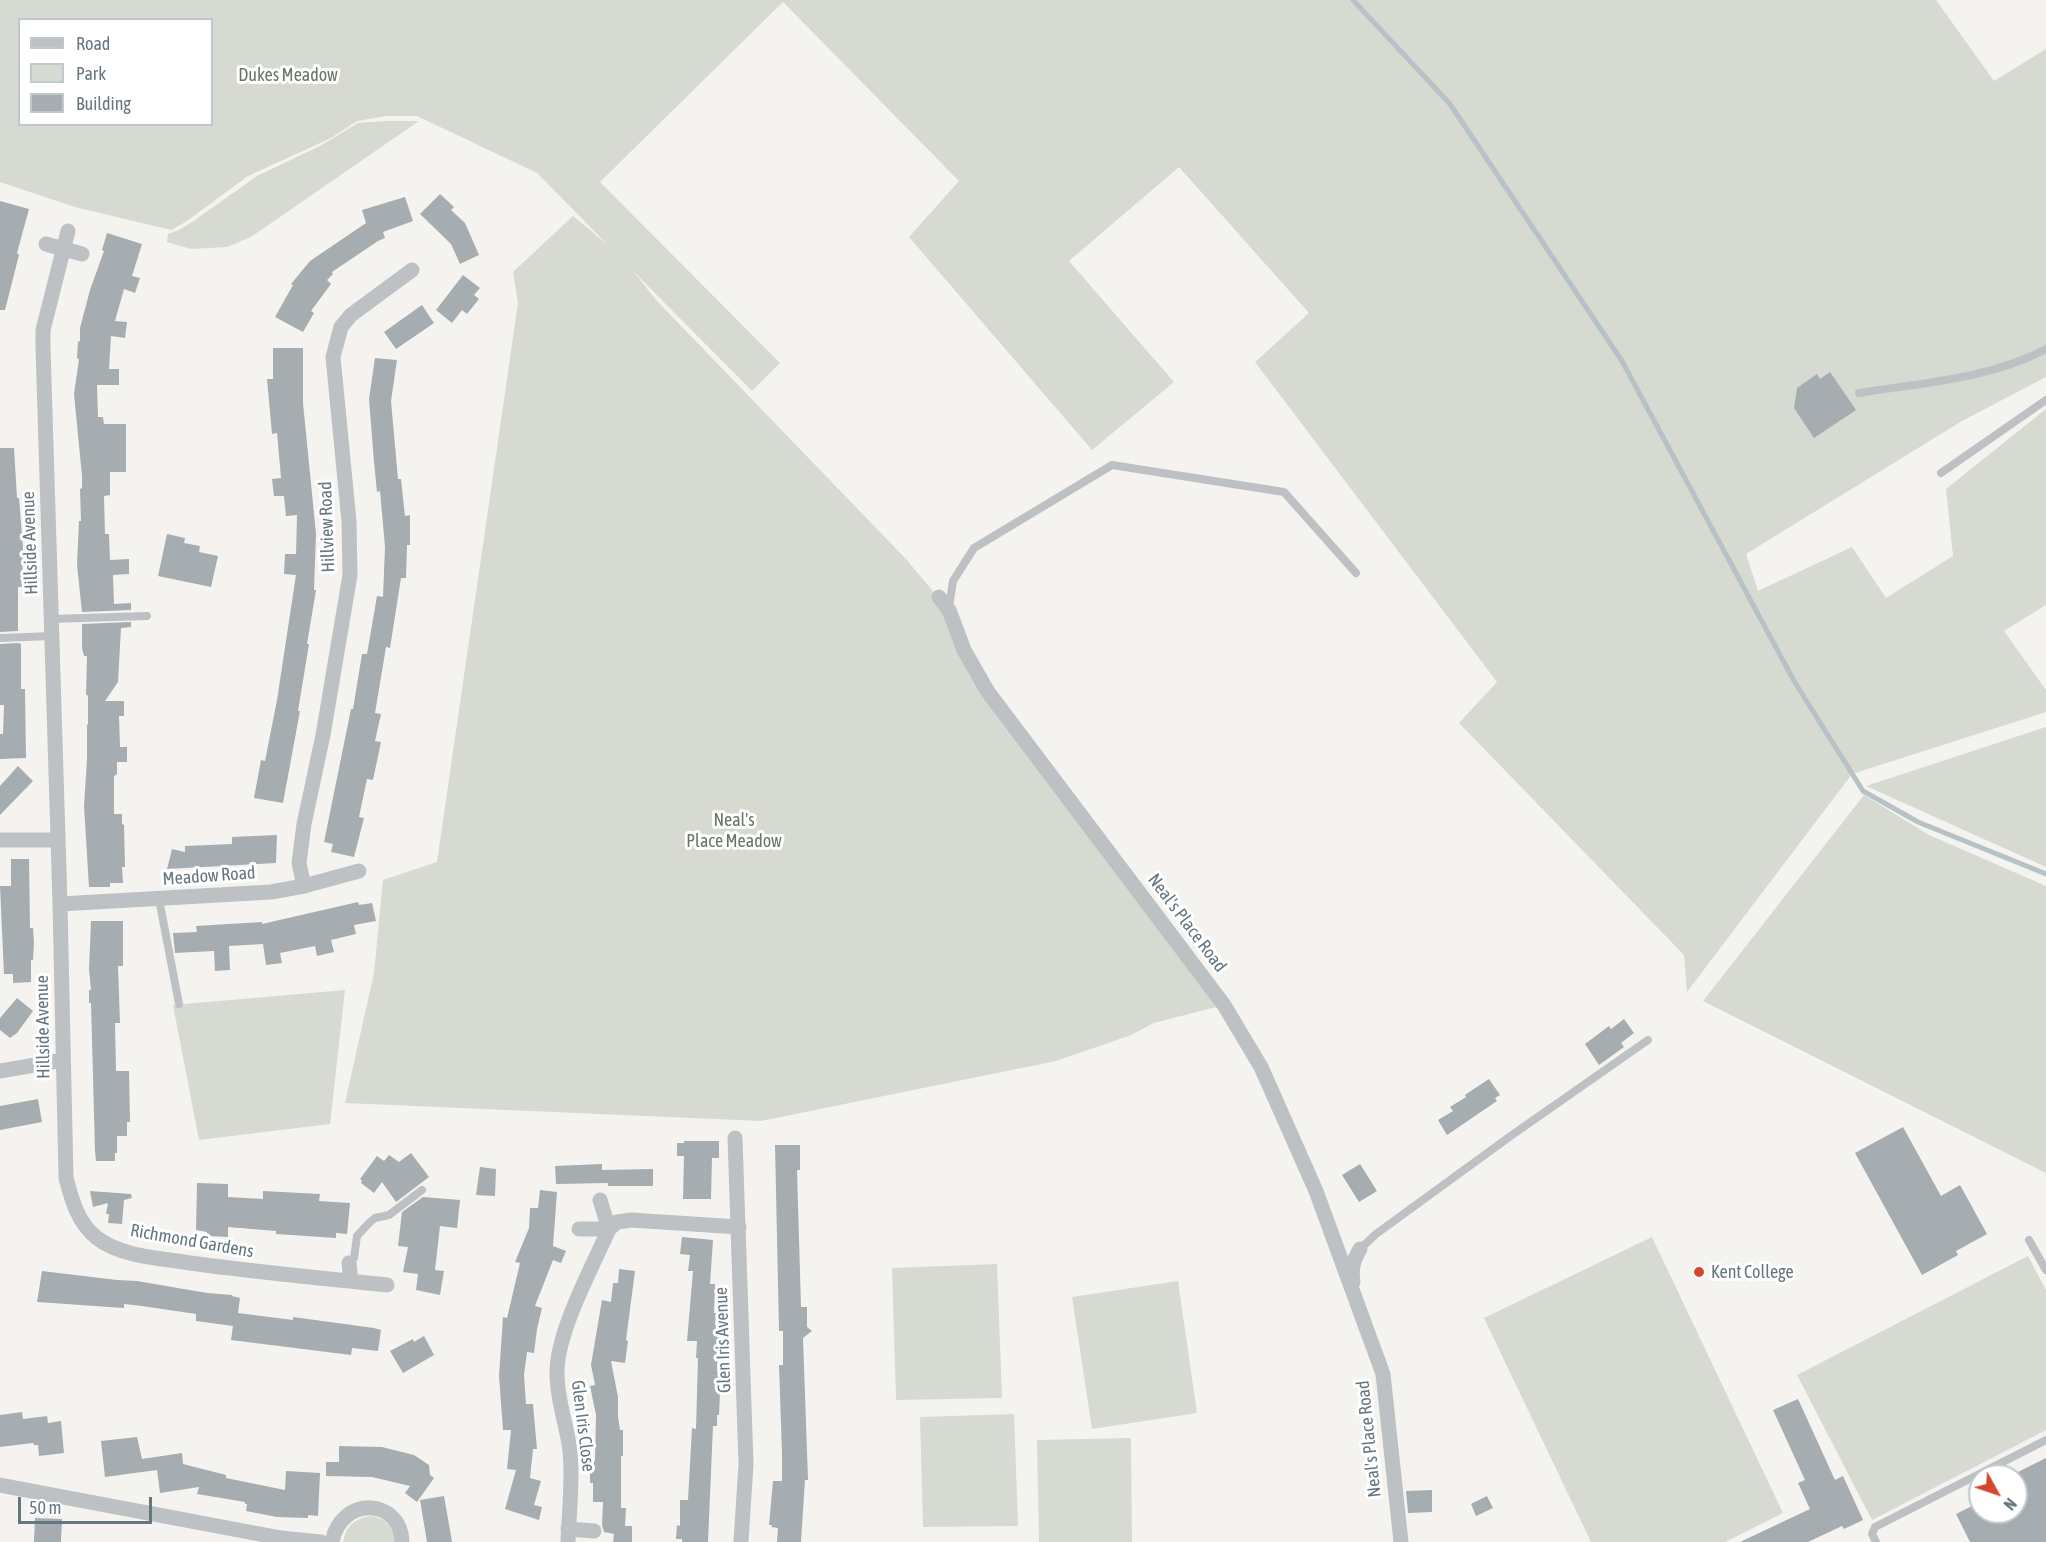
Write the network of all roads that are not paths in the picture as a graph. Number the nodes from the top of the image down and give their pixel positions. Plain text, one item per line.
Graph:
1 (68, 231) dead end
2 (46, 244) dead end
3 (64, 249) junction
4 (82, 254) dead end
5 (412, 270) dead end
6 (2046, 349) edge
7 (1859, 393) dead end
8 (2046, 400) edge
9 (1941, 473) dead end
10 (1356, 573) dead end
11 (939, 597) dead end
12 (949, 610) junction
13 (147, 616) dead end
14 (52, 619) junction
15 (52, 636) junction
16 (0, 638) edge
17 (0, 840) edge
18 (58, 840) junction
19 (359, 871) dead end
20 (304, 885) junction
21 (159, 899) junction
22 (60, 904) junction
23 (180, 1004) dead end
24 (1648, 1040) dead end
25 (63, 1060) junction
26 (0, 1071) edge
27 (735, 1138) dead end
28 (66, 1178) joint
29 (422, 1190) dead end
30 (600, 1200) dead end
31 (739, 1227) junction
32 (579, 1228) dead end
33 (609, 1229) junction
34 (2029, 1240) dead end
35 (1360, 1249) joint
36 (349, 1263) joint
37 (2046, 1270) edge
38 (351, 1281) junction
39 (387, 1285) dead end
40 (1355, 1300) junction
41 (2046, 1440) edge
42 (0, 1485) edge
43 (594, 1531) dead end
44 (568, 1536) edge
45 (321, 1542) edge
46 (332, 1542) edge
47 (402, 1542) edge
48 (741, 1542) edge
49 (1401, 1542) edge
50 (1876, 1542) edge

1 - 3 street, Hillside Avenue
2 - 3 street
3 - 4 street
3 - 14 street, Hillside Avenue
5 - 20 street, Hillview Road
6 - 7 lane
8 - 9 lane
10 - 12 lane
11 - 12 street, Neal's Place Road
12 - 40 street, Neal's Place Road
13 - 14 lane
14 - 15 street, Hillside Avenue
15 - 16 lane
15 - 18 street, Hillside Avenue
17 - 18 street
18 - 22 street, Hillside Avenue
19 - 20 street, Meadow Road
20 - 21 street, Meadow Road
21 - 22 street, Meadow Road
21 - 23 lane
22 - 25 street, Hillside Avenue
24 - 35 lane, Neal's Place Road
25 - 26 street
25 - 28 street, Hillside Avenue
27 - 31 street, Glen Iris Avenue
28 - 38 street, Richmond Gardens
29 - 36 lane
30 - 33 street
31 - 33 street
31 - 48 street, Glen Iris Avenue
32 - 33 street
33 - 44 street, Glen Iris Close
34 - 37 lane
35 - 40 street, Neal's Place Road
36 - 38 street
38 - 39 street, Richmond Gardens
40 - 49 street, Neal's Place Road
41 - 50 lane
42 - 45 street
43 - 44 street, Glen Iris Close
46 - 47 street

